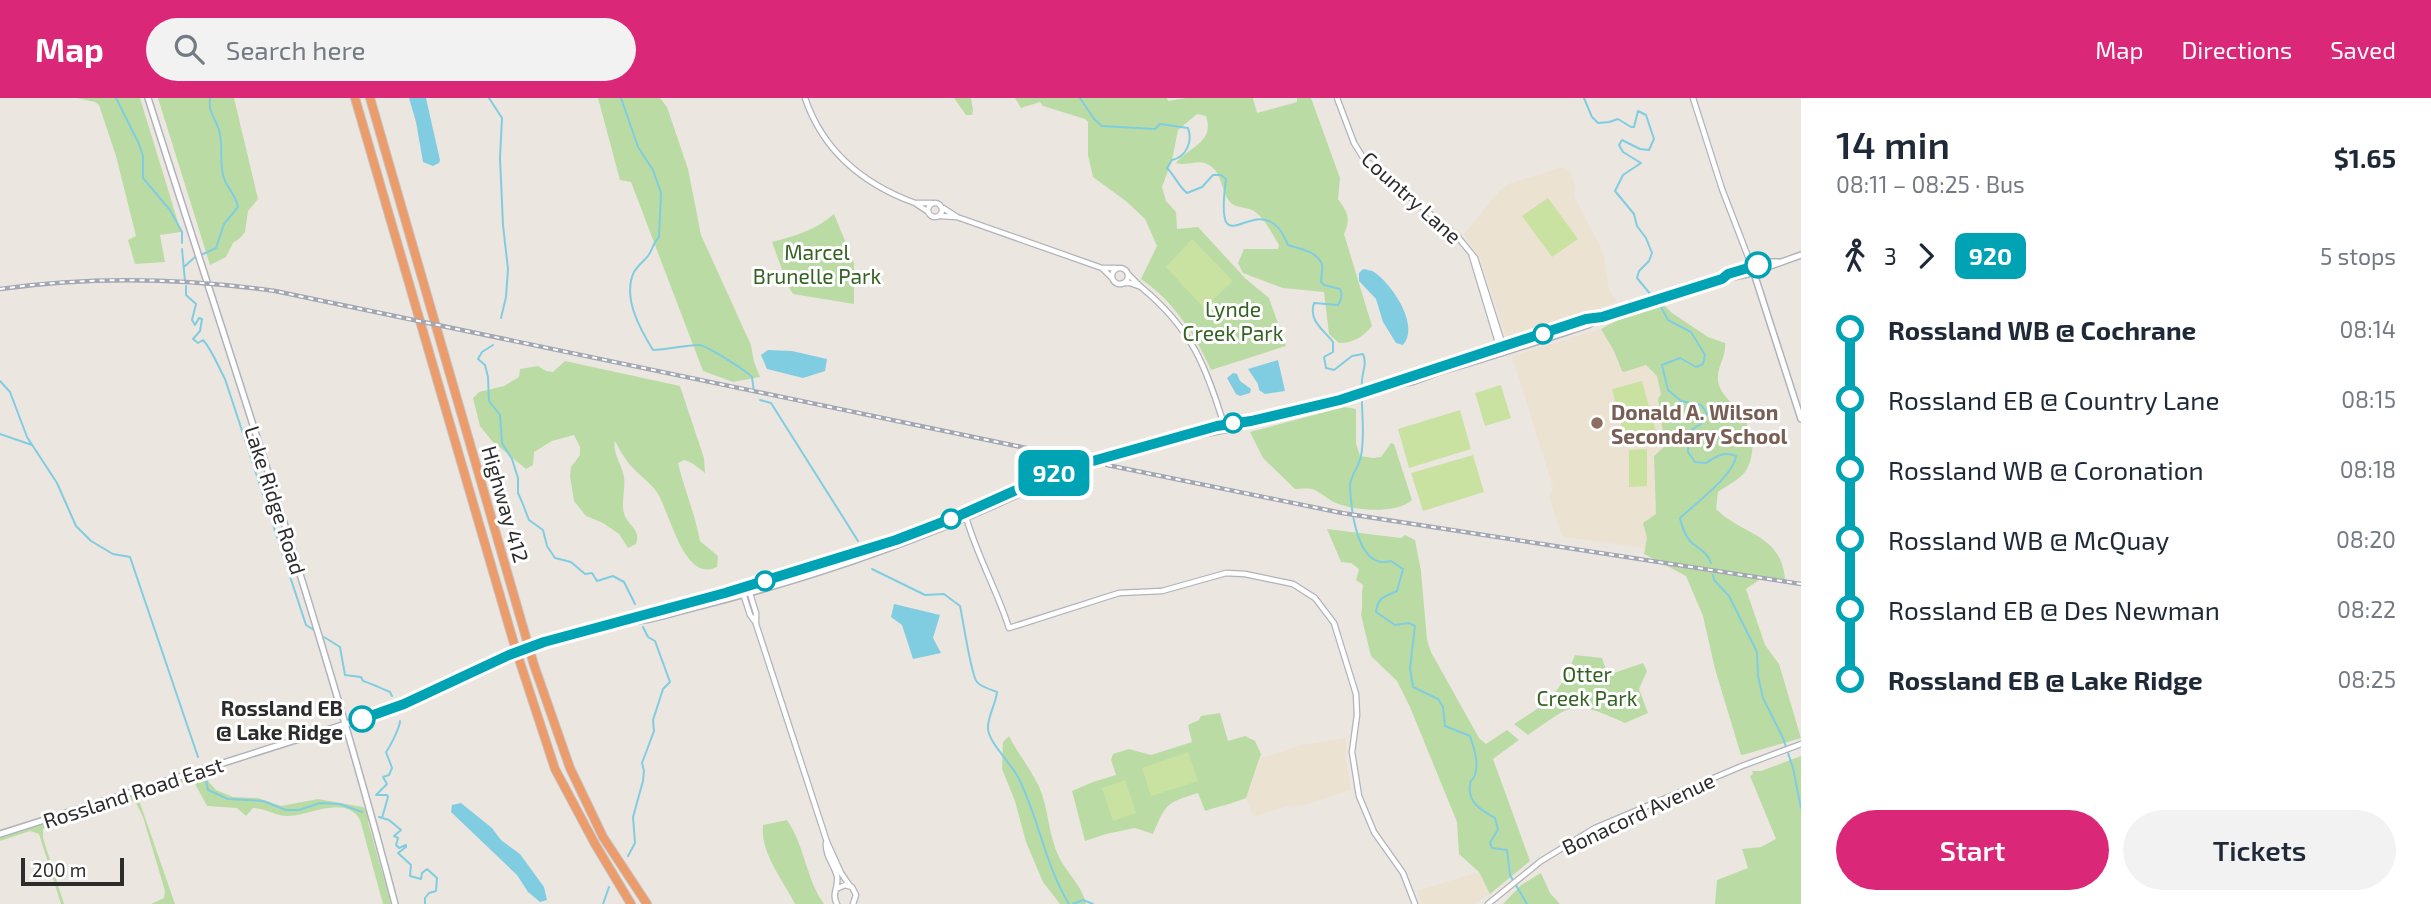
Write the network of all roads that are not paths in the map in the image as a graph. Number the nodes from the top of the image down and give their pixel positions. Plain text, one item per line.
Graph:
1 (148, 98) edge
2 (355, 98) edge
3 (370, 98) edge
4 (805, 98) edge
5 (1337, 98) edge
6 (1693, 98) edge
7 (915, 203) junction
8 (933, 203) junction
9 (943, 207) junction
10 (929, 213) junction
11 (939, 216) junction
12 (957, 217) junction
13 (1801, 255) edge
14 (1102, 268) junction
15 (1117, 268) junction
16 (1753, 270) junction
17 (1128, 273) junction
18 (1113, 279) junction
19 (1122, 284) junction
20 (1141, 287) junction
21 (1503, 350) junction
22 (1801, 419) edge
23 (1224, 427) junction
24 (966, 516) junction
25 (746, 591) junction
26 (346, 724) junction
27 (1801, 744) edge
28 (0, 834) edge
29 (827, 842) junction
30 (850, 886) junction
31 (836, 890) junction
32 (395, 904) edge
33 (631, 904) edge
34 (647, 904) edge
35 (837, 904) edge
36 (853, 904) edge
37 (1415, 904) edge
38 (1488, 904) edge

1 - 26 main road, Lake Ridge Road
2 - 33 highway, Highway 412
3 - 34 highway, Highway 412
4 - 7 street
5 - 21 street, Country Lane
6 - 16 street
7 - 8 street
7 - 10 street
8 - 9 street
8 - 10 street
9 - 11 street
9 - 12 street
10 - 11 street
11 - 12 street
12 - 14 street
13 - 16 main road, Rossland Road East
14 - 15 street
14 - 18 street
15 - 17 street
15 - 18 street
16 - 21 main road, Rossland Road East
16 - 22 main road
17 - 19 street
17 - 20 street
18 - 19 street
19 - 20 street
20 - 23 street
21 - 23 main road, Rossland Road East
23 - 24 main road, Rossland Road East
24 - 25 main road, Rossland Road East
24 - 37 street
25 - 26 main road, Rossland Road East, bridge
25 - 29 street
26 - 28 main road, Rossland Road East
26 - 32 main road, Lake Ridge Road
27 - 38 street, Bonacord Avenue
29 - 30 street
29 - 31 street
30 - 31 street
30 - 36 street
31 - 35 street

